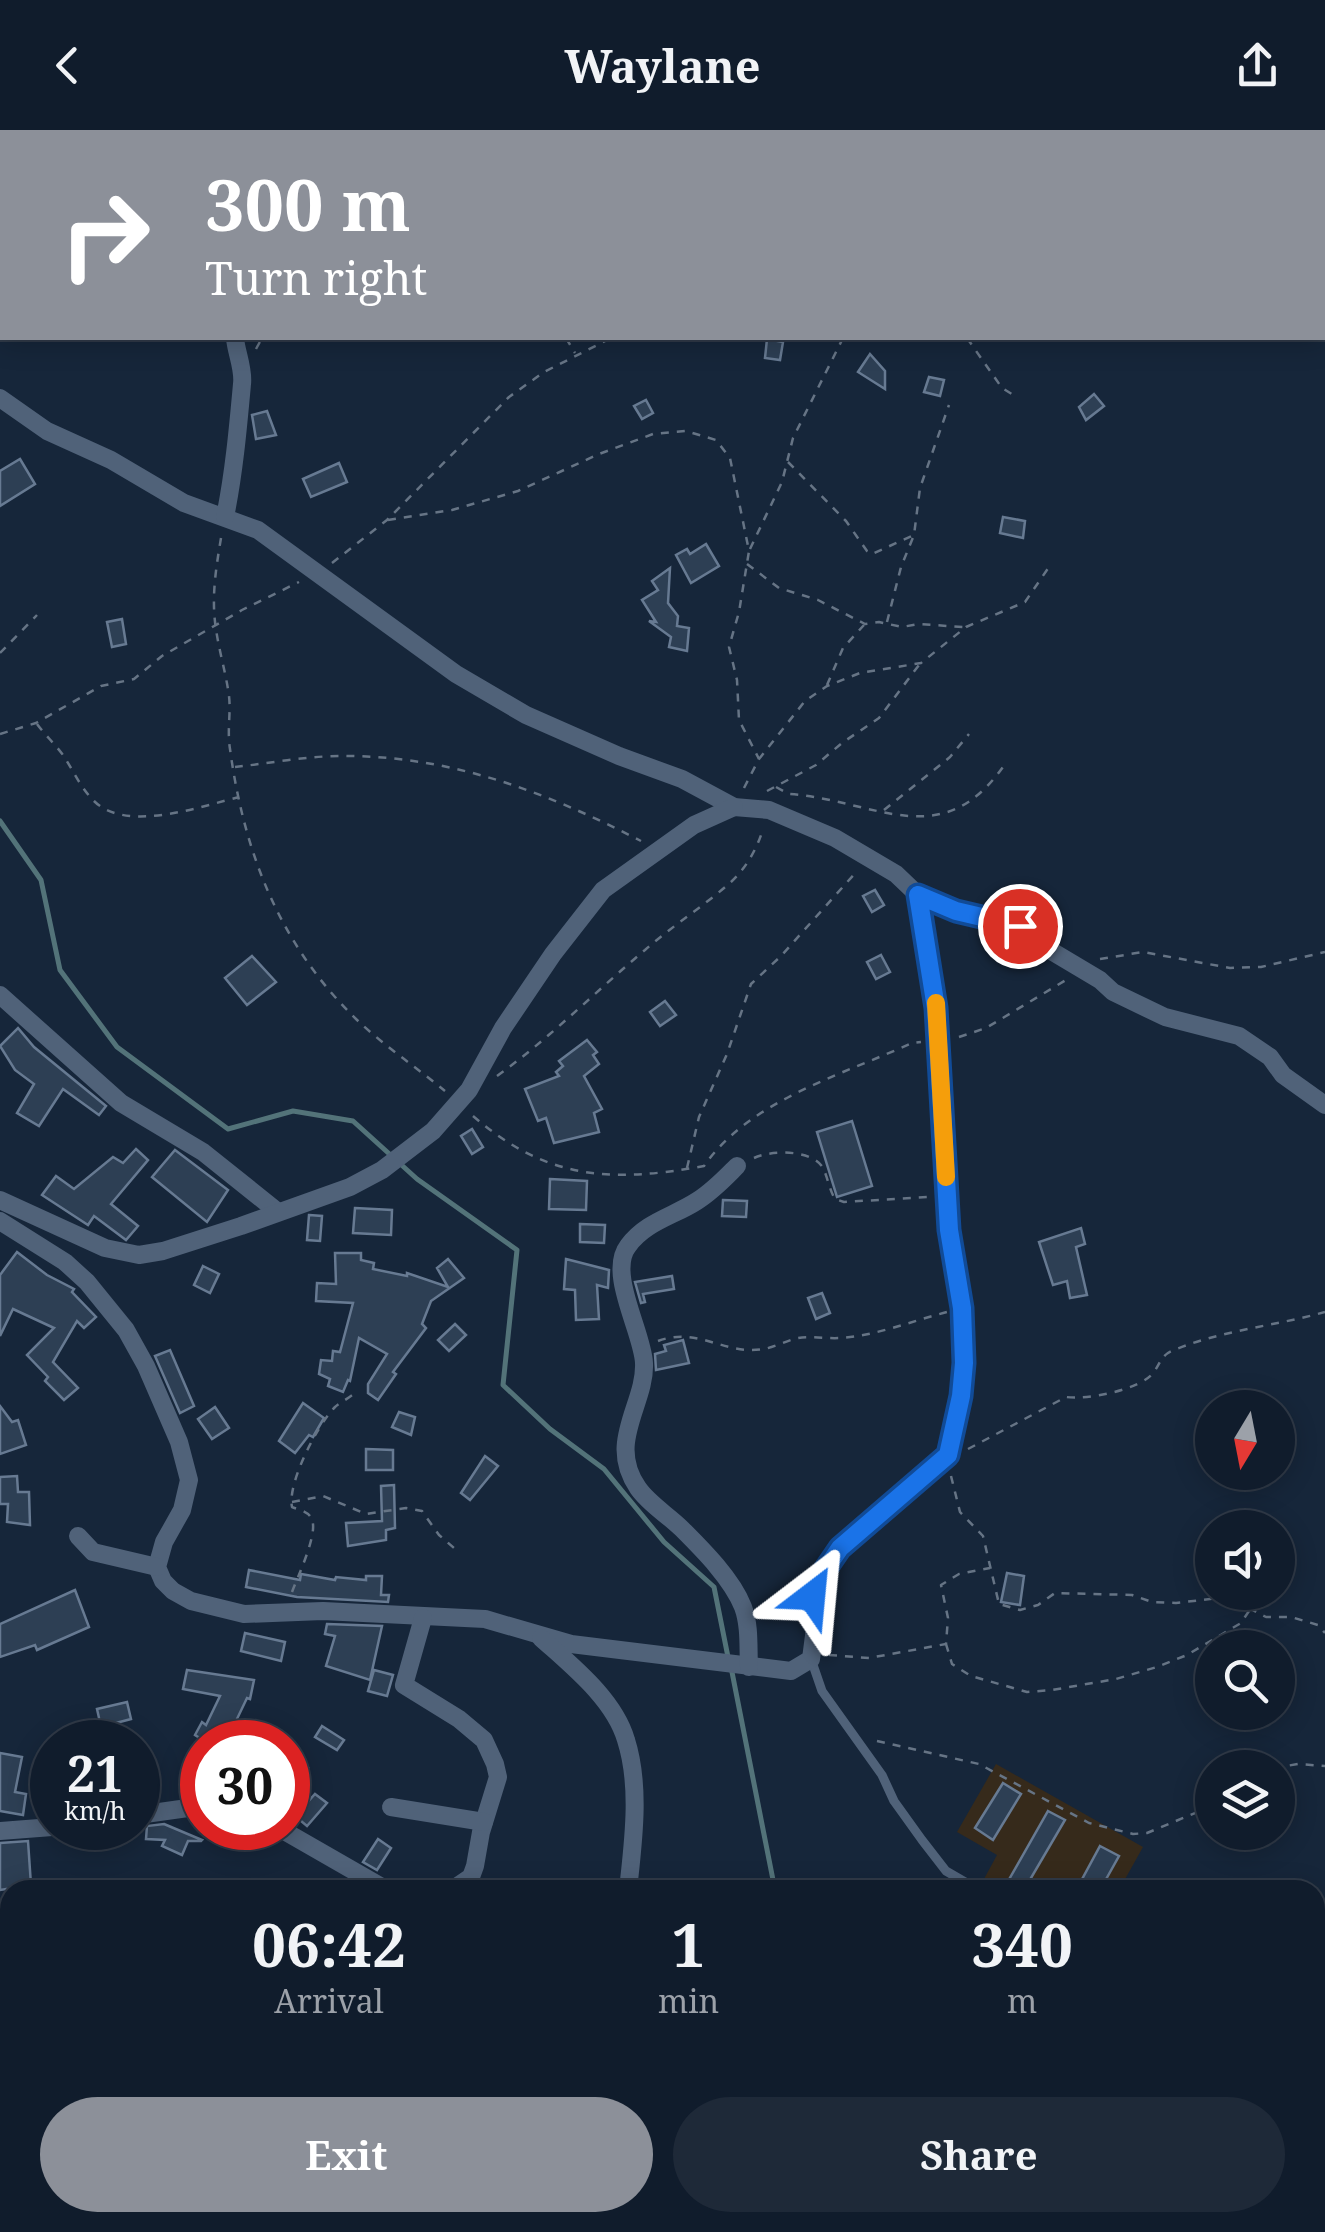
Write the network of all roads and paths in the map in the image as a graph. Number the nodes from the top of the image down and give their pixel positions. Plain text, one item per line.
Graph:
1 (235, 340) edge
2 (567, 340) edge
3 (607, 340) edge
4 (840, 340) edge
5 (968, 340) edge
6 (576, 354) junction
7 (1016, 396) dead end
8 (0, 398) edge
9 (949, 406) dead end
10 (787, 461) junction
11 (225, 517) junction
12 (387, 520) junction
13 (914, 536) junction
14 (749, 551) junction
15 (746, 563) junction
16 (1051, 564) dead end
17 (316, 574) junction
18 (37, 616) dead end
19 (864, 624) junction
20 (886, 624) junction
21 (215, 626) junction
22 (966, 627) junction
23 (0, 653) edge
24 (921, 663) junction
25 (827, 686) junction
26 (36, 723) junction
27 (0, 734) edge
28 (970, 734) dead end
29 (759, 759) junction
30 (1005, 764) dead end
31 (232, 767) junction
32 (776, 787) junction
33 (240, 797) junction
34 (765, 802) junction
35 (734, 807) junction
36 (883, 811) junction
37 (660, 850) junction
38 (869, 857) junction
39 (918, 895) junction
40 (1325, 952) edge
41 (1079, 968) junction
42 (0, 996) edge
43 (939, 1042) junction
44 (485, 1084) dead end
45 (458, 1103) junction
46 (1325, 1105) edge
47 (704, 1166) junction
48 (737, 1166) junction
49 (686, 1169) junction
50 (947, 1194) junction
51 (0, 1200) edge
52 (278, 1212) junction
53 (0, 1222) edge
54 (962, 1308) junction
55 (1325, 1312) edge
56 (641, 1348) junction
57 (355, 1393) dead end
58 (948, 1455) junction
59 (290, 1503) junction
60 (78, 1536) dead end
61 (454, 1548) dead end
62 (157, 1567) junction
63 (992, 1568) junction
64 (1195, 1601) edge
65 (1250, 1610) joint
66 (285, 1612) junction
67 (423, 1618) junction
68 (1325, 1633) edge
69 (541, 1638) junction
70 (946, 1644) junction
71 (812, 1656) junction
72 (745, 1666) junction
73 (855, 1738) junction
74 (1295, 1764) edge
75 (1325, 1766) edge
76 (391, 1807) dead end
77 (1195, 1813) edge
78 (484, 1822) junction
79 (30, 1829) edge
80 (0, 1831) edge
81 (310, 1846) edge
82 (370, 1880) edge
83 (467, 1880) edge
84 (629, 1880) edge
85 (962, 1880) edge

1 - 11 street
2 - 6 path
3 - 6 path
4 - 10 path
5 - 7 path
6 - 12 path
8 - 11 street
9 - 13 path
10 - 13 path
10 - 14 path
11 - 17 street
11 - 21 path
12 - 14 path
12 - 17 path
13 - 20 path
14 - 15 path
15 - 19 path
15 - 29 path
16 - 22 path
17 - 21 path
17 - 35 street
18 - 23 path
19 - 20 path
19 - 25 path
20 - 22 path
21 - 26 path
21 - 31 path
22 - 24 path
24 - 25 path
24 - 32 path
25 - 29 path
26 - 27 path
26 - 33 path
28 - 36 path
29 - 35 path
30 - 36 path
31 - 33 path
31 - 37 path
32 - 34 path
32 - 36 path
33 - 45 path
34 - 35 street
34 - 38 street
34 - 44 path
35 - 37 street
37 - 45 street
38 - 39 street
38 - 49 path
39 - 41 street
39 - 43 street
40 - 41 path
41 - 43 path
41 - 46 street
42 - 52 street
43 - 47 path
43 - 50 street
45 - 49 path
45 - 52 street
47 - 48 path
47 - 49 path
48 - 50 path
48 - 56 street
50 - 54 street
51 - 52 street
53 - 62 street
54 - 56 path
54 - 58 street
55 - 58 path
56 - 72 street
57 - 59 path
58 - 63 path
58 - 71 street
59 - 61 path
59 - 66 path
60 - 62 street
62 - 66 street
63 - 64 path
63 - 70 path
65 - 68 path
65 - 70 path
66 - 67 street
67 - 69 street
67 - 78 street
69 - 72 street
69 - 84 street
70 - 71 path
71 - 72 street
71 - 73 lane
73 - 77 path
73 - 85 lane
74 - 75 path
76 - 78 street
78 - 83 street
79 - 80 street
81 - 82 street

